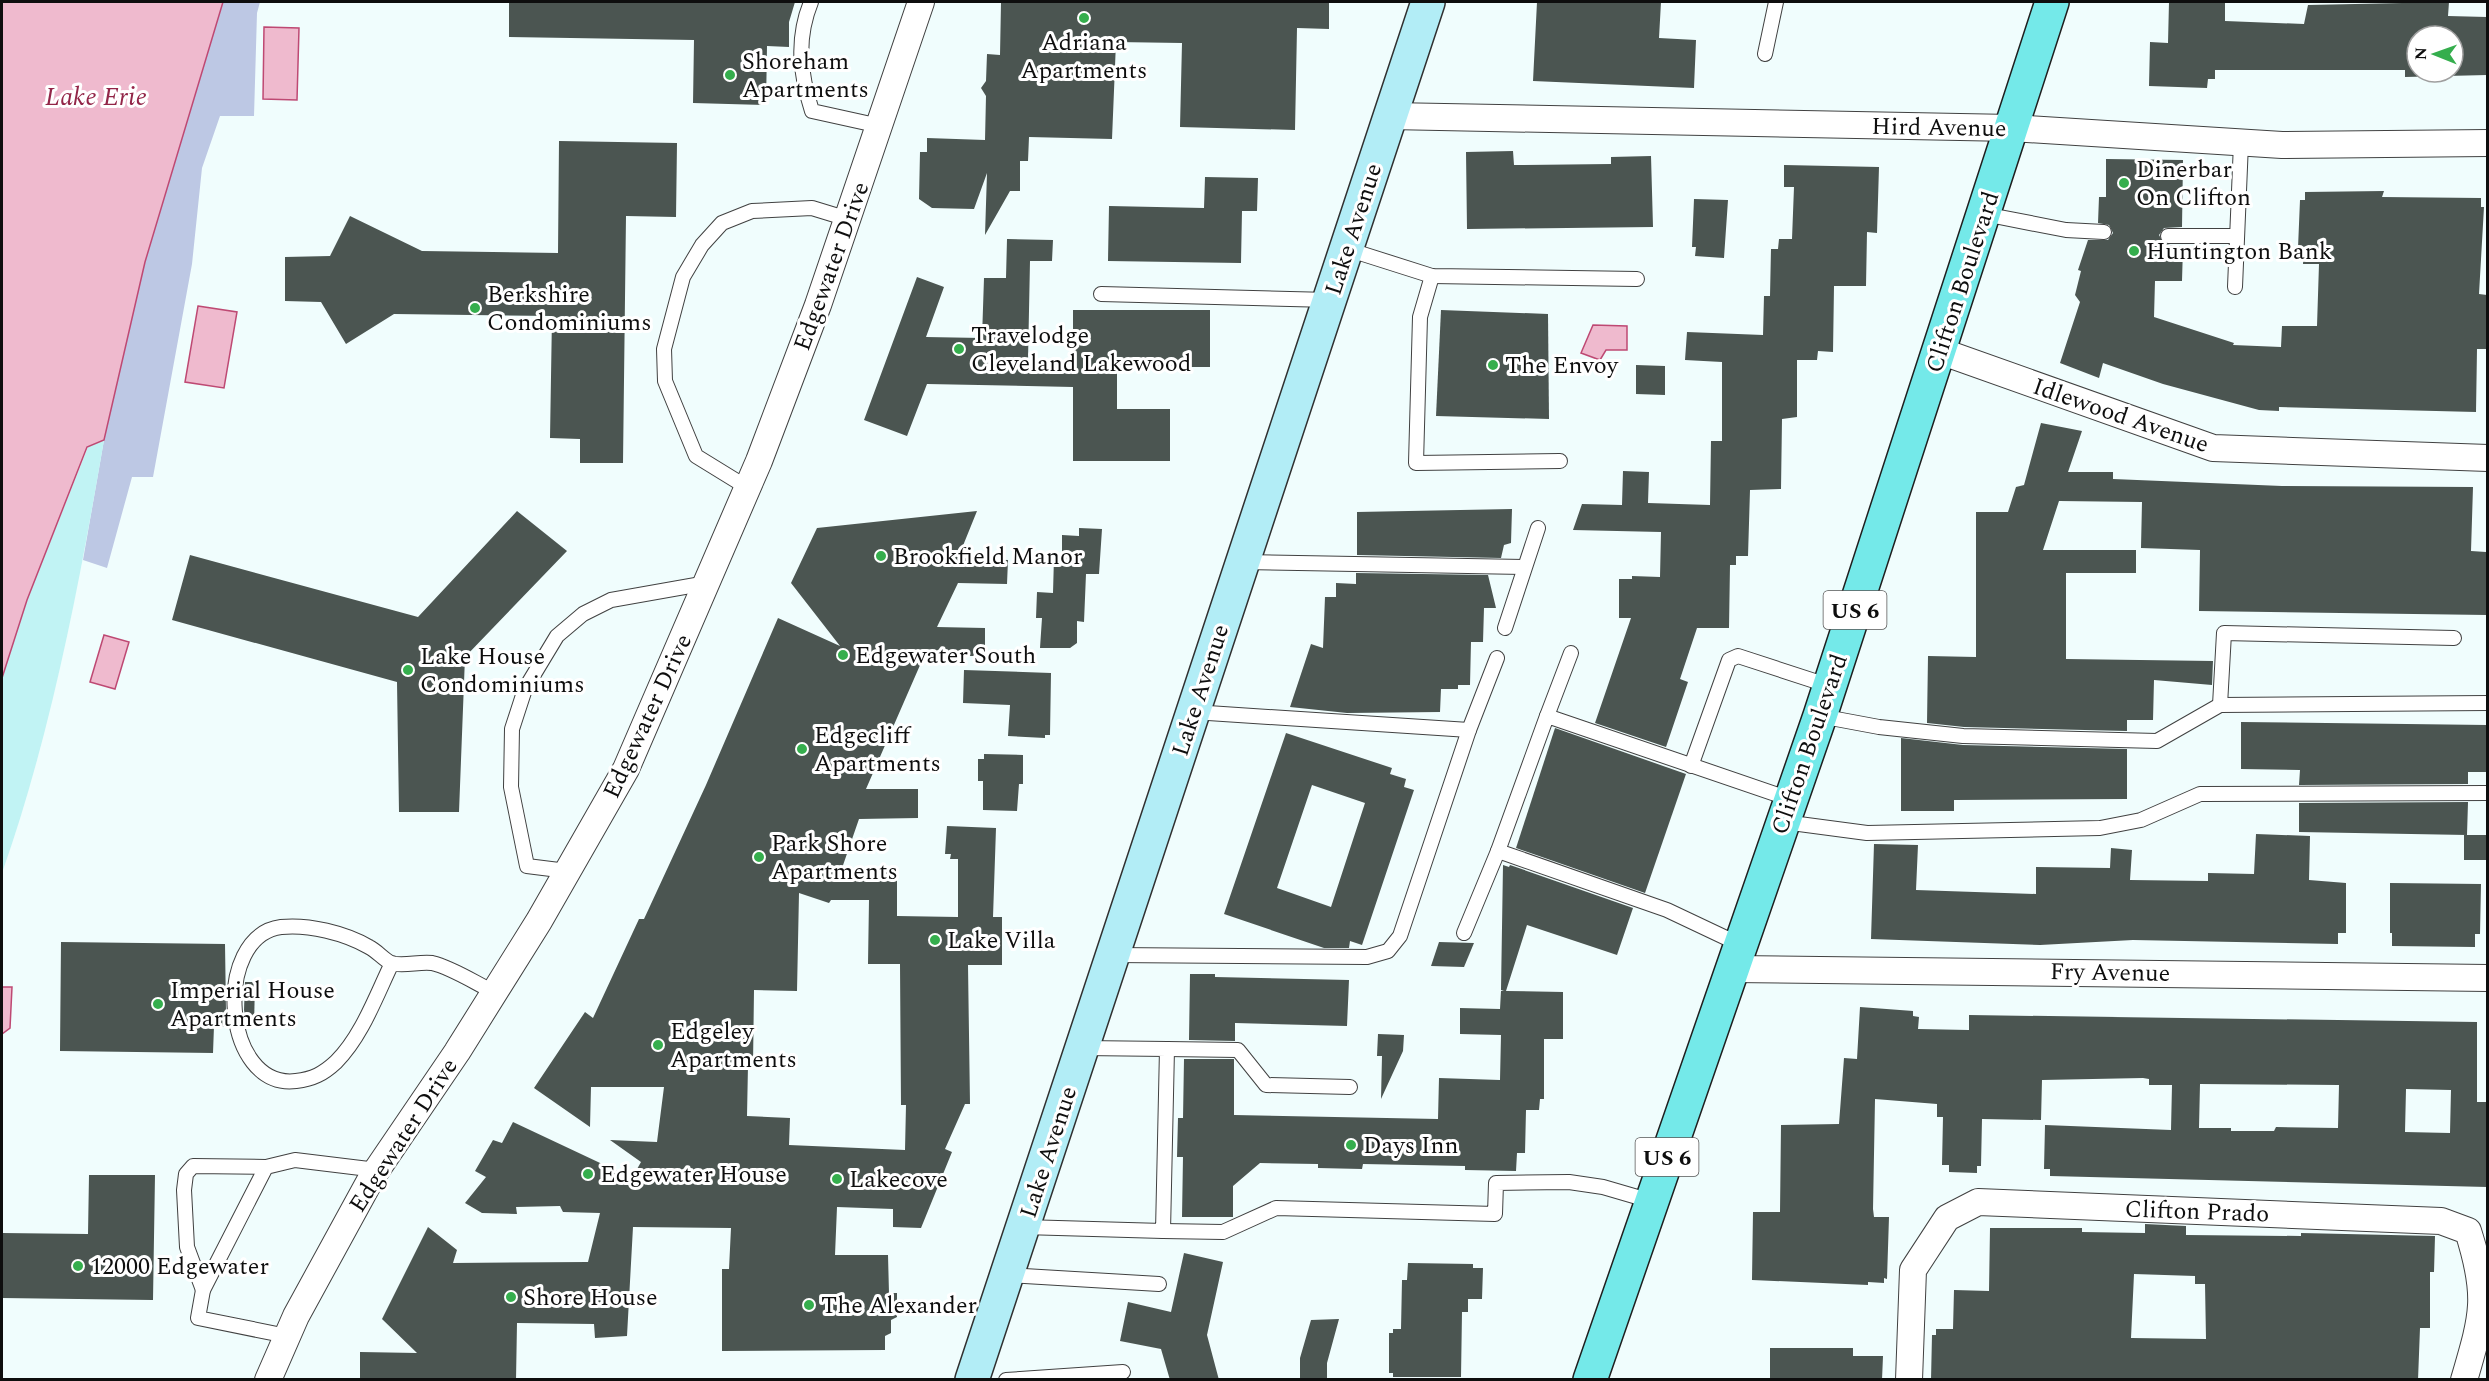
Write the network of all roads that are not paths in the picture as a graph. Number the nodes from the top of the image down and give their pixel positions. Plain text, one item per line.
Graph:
1 (811, 2) edge
2 (921, 2) edge
3 (1428, 2) edge
4 (1776, 2) edge
5 (2052, 2) edge
6 (1765, 54) dead end
7 (1390, 116) junction
8 (880, 126) junction
9 (2012, 128) junction
10 (2241, 143) junction
11 (2487, 143) edge
12 (1984, 214) junction
13 (848, 219) junction
14 (2104, 232) dead end
15 (2168, 236) dead end
16 (2237, 236) junction
17 (1347, 249) junction
18 (1432, 276) junction
19 (1637, 279) dead end
20 (2235, 287) dead end
21 (1101, 294) dead end
22 (1330, 300) junction
23 (1940, 351) junction
24 (2487, 458) edge
25 (1560, 461) dead end
26 (748, 488) junction
27 (1538, 528) dead end
28 (1243, 562) junction
29 (1524, 567) junction
30 (707, 583) junction
31 (1506, 628) dead end
32 (2454, 638) dead end
33 (1571, 653) dead end
34 (1497, 657) dead end
35 (1825, 701) junction
36 (2487, 703) edge
37 (2220, 705) junction
38 (1193, 712) junction
39 (1547, 716) junction
40 (1469, 730) junction
41 (1691, 766) junction
42 (2487, 794) edge
43 (1786, 810) junction
44 (1498, 851) junction
45 (567, 871) junction
46 (1464, 933) dead end
47 (1113, 955) junction
48 (1737, 957) junction
49 (392, 963) junction
50 (2487, 978) edge
51 (495, 992) junction
52 (1082, 1048) junction
53 (1167, 1049) junction
54 (1350, 1087) dead end
55 (266, 1167) junction
56 (377, 1170) junction
57 (1651, 1201) junction
58 (1023, 1227) junction
59 (1163, 1231) junction
60 (1007, 1275) junction
61 (1159, 1284) dead end
62 (203, 1290) junction
63 (287, 1336) junction
64 (1123, 1372) dead end
65 (268, 1380) edge
66 (972, 1380) edge
67 (1006, 1380) edge
68 (1590, 1380) edge
69 (1909, 1380) edge
70 (2464, 1380) edge

1 - 8 lane
2 - 8 street, Edgewater Drive
3 - 7 street, Lake Avenue
4 - 6 lane
5 - 9 main road, Clifton Boulevard / US 6
7 - 9 street, Hird Avenue
7 - 17 street, Lake Avenue
8 - 13 street, Edgewater Drive
9 - 10 street, Hird Avenue
9 - 12 main road, Clifton Boulevard / US 6
10 - 11 street, Hird Avenue
10 - 16 lane
12 - 14 lane
12 - 23 main road, Clifton Boulevard / US 6
13 - 26 street, Edgewater Drive
13 - 26 lane
15 - 16 lane
16 - 20 lane
17 - 18 lane
17 - 22 street, Lake Avenue
18 - 19 lane
18 - 25 lane
21 - 22 lane
22 - 28 street, Lake Avenue
23 - 24 street, Idlewood Avenue
23 - 35 main road, Clifton Boulevard / US 6
26 - 30 street, Edgewater Drive
27 - 29 lane
28 - 29 lane
28 - 38 street, Lake Avenue
29 - 31 lane
30 - 45 street, Edgewater Drive
30 - 45 lane
32 - 37 lane
33 - 39 lane
34 - 40 lane
35 - 37 lane
35 - 41 lane
35 - 43 main road, Clifton Boulevard / US 6
36 - 37 lane
38 - 40 lane
38 - 47 street, Lake Avenue
39 - 41 lane
39 - 44 lane
40 - 47 lane
41 - 43 lane
42 - 43 lane
43 - 48 main road, Clifton Boulevard / US 6
44 - 46 lane
44 - 48 lane
45 - 51 street, Edgewater Drive
47 - 52 street, Lake Avenue
48 - 50 street, Fry Avenue
48 - 57 main road, Clifton Boulevard / US 6
49 - 49 lane
49 - 51 lane
51 - 56 street, Edgewater Drive
52 - 53 lane
52 - 58 street, Lake Avenue
53 - 54 lane
53 - 59 lane
55 - 56 lane
55 - 62 lane
55 - 62 lane
56 - 63 street, Edgewater Drive
57 - 59 lane
57 - 68 main road, Clifton Boulevard / US 6
58 - 59 lane
58 - 60 street, Lake Avenue
60 - 61 lane
60 - 66 street, Lake Avenue
62 - 63 lane
63 - 65 street, Edgewater Drive
64 - 67 lane
69 - 70 street, Clifton Prado

